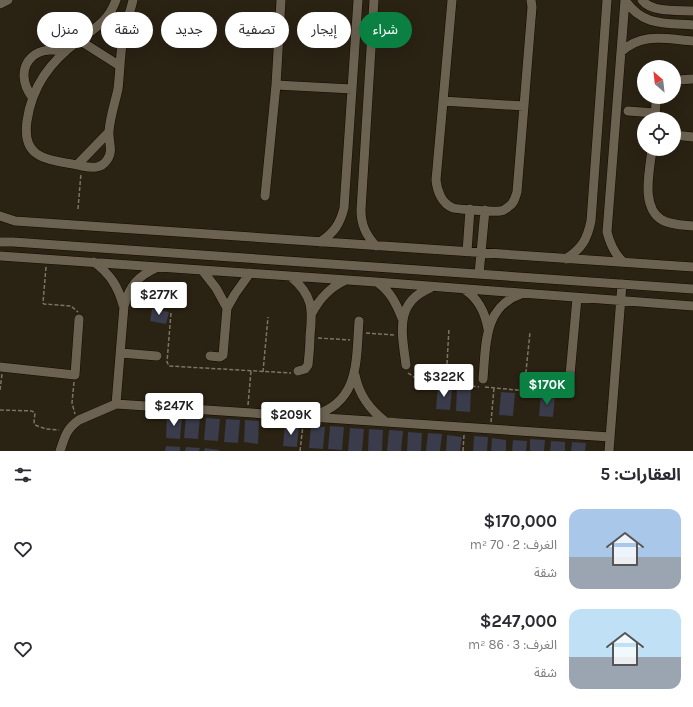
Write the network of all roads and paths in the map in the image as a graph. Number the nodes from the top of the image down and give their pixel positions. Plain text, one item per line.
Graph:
1 (8, 0) edge
2 (116, 0) edge
3 (133, 0) edge
4 (281, 0) edge
5 (358, 0) edge
6 (374, 0) edge
7 (452, 0) edge
8 (531, 0) edge
9 (607, 0) edge
10 (625, 0) edge
11 (642, 0) edge
12 (0, 4) edge
13 (112, 10) junction
14 (693, 11) edge
15 (118, 12) edge
16 (130, 12) edge
17 (693, 25) edge
18 (93, 30) edge
19 (693, 41) edge
20 (70, 48) edge
21 (92, 48) edge
22 (122, 48) edge
23 (65, 52) junction
24 (621, 52) junction
25 (120, 66) junction
26 (693, 79) edge
27 (681, 80) edge
28 (276, 85) junction
29 (352, 89) junction
30 (32, 97) junction
31 (443, 101) junction
32 (524, 106) junction
33 (628, 111) dead end
34 (637, 113) edge
35 (108, 132) junction
36 (681, 136) edge
37 (693, 137) edge
38 (651, 156) edge
39 (79, 165) junction
40 (265, 196) dead end
41 (78, 209) dead end
42 (470, 209) junction
43 (485, 210) junction
44 (0, 216) edge
45 (693, 226) edge
46 (0, 242) edge
47 (320, 242) junction
48 (376, 246) junction
49 (467, 252) junction
50 (482, 253) junction
51 (0, 256) edge
52 (48, 258) junction
53 (566, 258) junction
54 (94, 262) junction
55 (623, 262) junction
56 (159, 267) junction
57 (693, 267) edge
58 (202, 270) junction
59 (250, 273) junction
60 (479, 274) junction
61 (290, 276) junction
62 (346, 280) junction
63 (376, 282) junction
64 (622, 284) junction
65 (432, 287) junction
66 (465, 289) junction
67 (693, 289) edge
68 (523, 294) junction
69 (577, 298) junction
70 (621, 301) junction
71 (124, 306) junction
72 (693, 306) edge
73 (227, 308) junction
74 (312, 313) junction
75 (268, 317) dead end
76 (402, 318) junction
77 (79, 319) joint
78 (359, 321) dead end
79 (449, 328) dead end
80 (488, 329) junction
81 (530, 332) dead end
82 (402, 335) junction
83 (358, 336) junction
84 (310, 337) junction
85 (121, 353) junction
86 (157, 356) dead end
87 (210, 356) dead end
88 (406, 365) dead end
89 (1, 367) edge
90 (251, 371) dead end
91 (298, 371) dead end
92 (263, 372) dead end
93 (75, 375) junction
94 (354, 375) junction
95 (483, 379) dead end
96 (446, 382) dead end
97 (570, 386) dead end
98 (494, 388) dead end
99 (0, 390) edge
100 (524, 391) dead end
101 (116, 404) junction
102 (0, 410) edge
103 (248, 413) junction
104 (306, 416) junction
105 (79, 420) junction
106 (387, 422) junction
107 (465, 427) junction
108 (490, 429) junction
109 (68, 430) junction
110 (610, 437) junction
111 (60, 451) edge
112 (300, 451) edge
113 (463, 451) edge
114 (609, 451) edge

1 - 12 street
2 - 13 street
3 - 16 street
4 - 28 street
5 - 29 street
6 - 48 street
7 - 31 street
8 - 32 street
9 - 53 street
10 - 17 street
10 - 24 street
11 - 14 street
13 - 15 street
13 - 18 street
19 - 24 street
20 - 23 street
21 - 25 street
22 - 25 street
23 - 30 street
23 - 30 street
24 - 55 street
25 - 35 street
26 - 27 street
28 - 29 street
28 - 40 street
29 - 47 street
30 - 39 street
31 - 32 street
31 - 42 street
32 - 43 street
33 - 34 street
35 - 39 street
35 - 39 street
36 - 37 street
38 - 45 street
39 - 41 path
42 - 43 street
42 - 49 street
43 - 50 street
44 - 47 street
46 - 60 street
47 - 48 street
48 - 49 street
49 - 50 street
50 - 53 street
50 - 60 street
51 - 52 street
52 - 54 street
52 - 77 path
53 - 55 street
54 - 56 street
54 - 71 street
55 - 57 street
56 - 58 street
56 - 71 street
58 - 59 street
58 - 73 street
59 - 61 street
59 - 73 street
60 - 64 street
61 - 62 street
61 - 74 street
62 - 63 street
62 - 74 street
63 - 65 street
63 - 76 street
64 - 67 street
64 - 70 street
65 - 66 street
65 - 76 street
66 - 68 street
66 - 80 street
68 - 69 street
68 - 80 street
69 - 70 street
69 - 97 street
70 - 72 street
70 - 110 street
71 - 85 street
73 - 87 street
74 - 84 street
75 - 92 path
76 - 82 street
77 - 93 street
78 - 83 street
79 - 96 path
80 - 95 street
81 - 100 path
82 - 83 path
82 - 88 street
83 - 84 path
83 - 94 street
84 - 91 street
85 - 86 street
85 - 101 street
89 - 93 street
89 - 99 path
90 - 103 path
93 - 105 path
94 - 104 street
94 - 106 street
98 - 108 path
101 - 103 street
101 - 105 street
102 - 109 path
103 - 104 street
104 - 106 street
104 - 112 path
105 - 109 street
106 - 107 street
107 - 108 street
107 - 113 path
108 - 110 street
109 - 111 street
110 - 114 street

